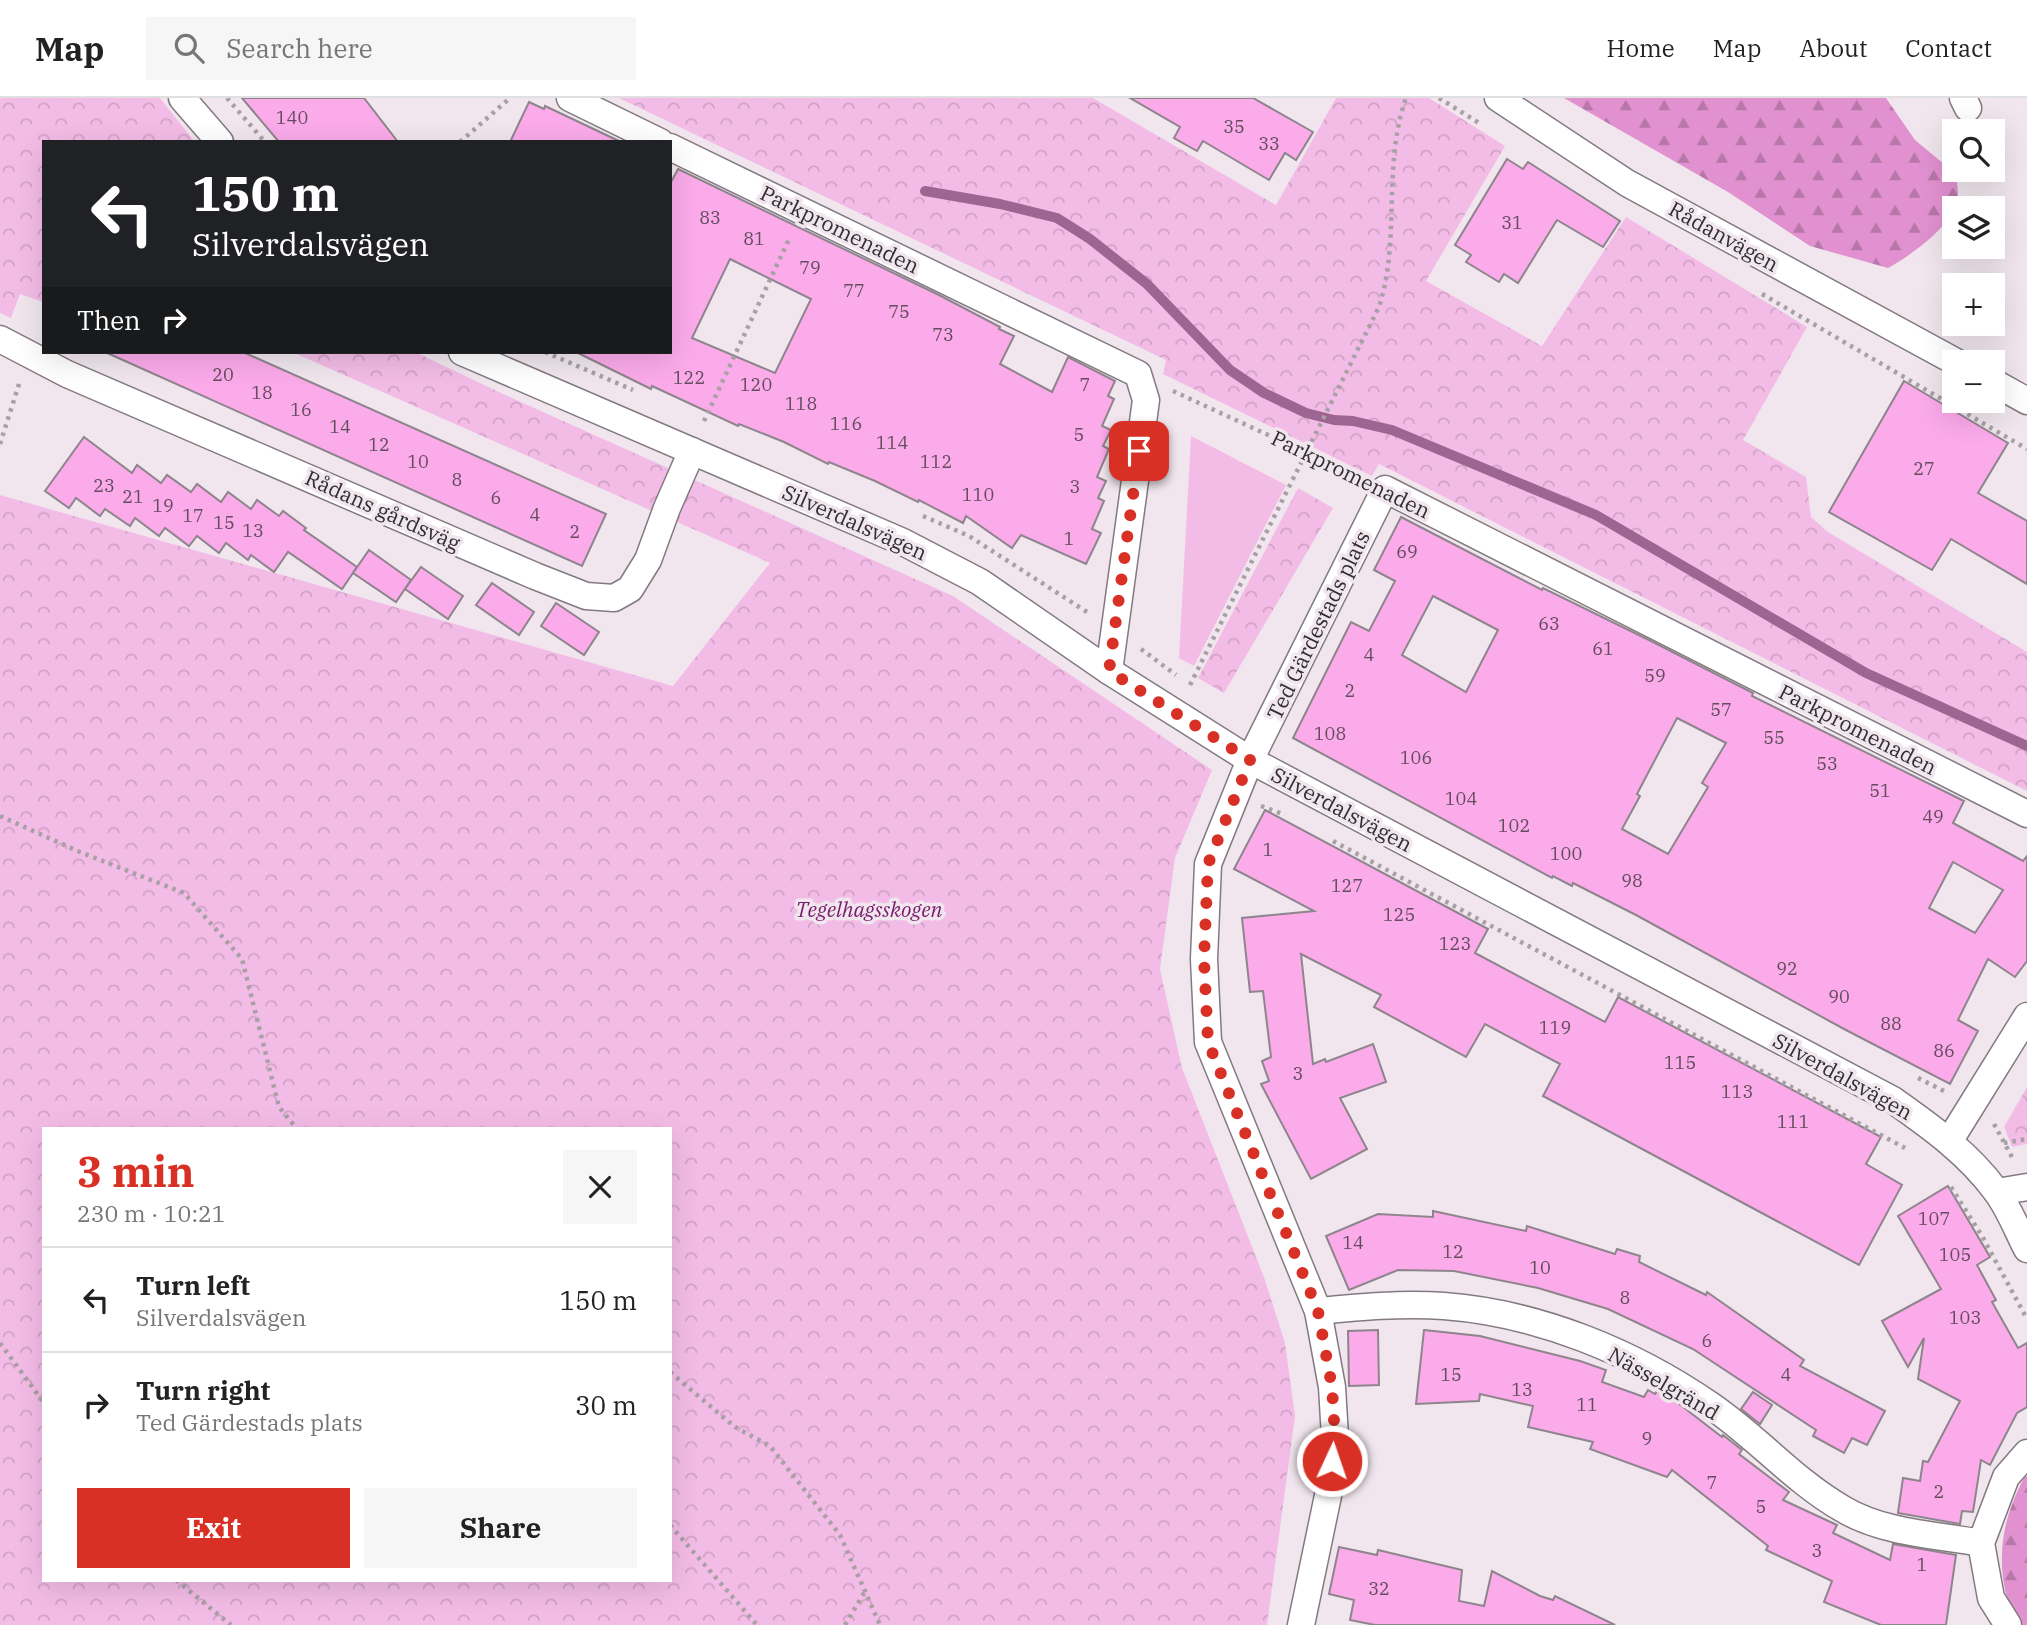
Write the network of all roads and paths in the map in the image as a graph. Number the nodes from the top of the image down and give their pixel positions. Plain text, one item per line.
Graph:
1 (182, 98) edge
2 (227, 98) edge
3 (510, 98) edge
4 (570, 98) edge
5 (1406, 98) edge
6 (1498, 98) edge
7 (218, 140) edge
8 (263, 140) edge
9 (462, 140) edge
10 (656, 140) edge
11 (672, 148) edge
12 (802, 211) junction
13 (0, 339) edge
14 (29, 354) junction
15 (467, 354) edge
16 (550, 354) edge
17 (1942, 354) edge
18 (1138, 374) junction
19 (2005, 389) edge
20 (643, 394) dead end
21 (2027, 401) edge
22 (692, 416) dead end
23 (0, 444) edge
24 (692, 451) junction
25 (1307, 453) junction
26 (1385, 489) junction
27 (919, 514) dead end
28 (1114, 630) junction
29 (1109, 671) junction
30 (1190, 685) junction
31 (1201, 693) dead end
32 (1250, 760) junction
33 (1253, 810) dead end
34 (2027, 814) edge
35 (0, 816) edge
36 (1291, 818) dead end
37 (1327, 838) dead end
38 (2027, 1016) edge
39 (1909, 1073) dead end
40 (1973, 1102) junction
41 (295, 1127) edge
42 (2027, 1139) edge
43 (1950, 1140) junction
44 (2004, 1143) junction
45 (1914, 1153) dead end
46 (2021, 1175) edge
47 (1948, 1182) dead end
48 (1997, 1192) junction
49 (2027, 1250) edge
50 (1318, 1311) junction
51 (2027, 1320) edge
52 (0, 1343) edge
53 (672, 1374) edge
54 (42, 1401) edge
55 (2027, 1453) edge
56 (672, 1527) edge
57 (1981, 1543) junction
58 (178, 1582) edge
59 (864, 1593) junction
60 (231, 1625) edge
61 (757, 1625) edge
62 (845, 1625) edge
63 (880, 1625) edge
64 (1301, 1625) edge
65 (2008, 1625) edge

1 - 7 street
2 - 8 path
3 - 9 path
4 - 10 street
5 - 25 path
6 - 17 street, Rådanvägen
11 - 12 street, Parkpromenaden
12 - 18 street, Parkpromenaden
12 - 22 path
13 - 14 street, Rådans gårdsväg
14 - 23 path
14 - 24 street, Rådans gårdsväg
15 - 24 street, Silverdalsvägen
16 - 20 path
18 - 25 path, Parkpromenaden
18 - 28 street
19 - 21 street
24 - 29 street, Silverdalsvägen
25 - 26 path, Parkpromenaden
25 - 30 path
26 - 32 street, Ted Gärdestads plats
26 - 34 street, Parkpromenaden
27 - 28 path
28 - 29 street
28 - 30 path
29 - 32 street, Silverdalsvägen
30 - 31 path
32 - 43 street, Silverdalsvägen
32 - 50 street, Ted Gärdestads plats
33 - 36 path
35 - 41 path
37 - 45 path
38 - 40 street
39 - 40 path
40 - 43 street
40 - 44 path
42 - 44 path
43 - 48 street, Silverdalsvägen
44 - 46 path
46 - 48 street
47 - 51 path
48 - 49 street, Silverdalsvägen
50 - 57 street, Nässelgränd
50 - 64 street, Ted Gärdestads plats
52 - 54 path
53 - 59 path
55 - 57 street
56 - 61 path
57 - 65 street
58 - 60 path
59 - 62 path
59 - 63 path

